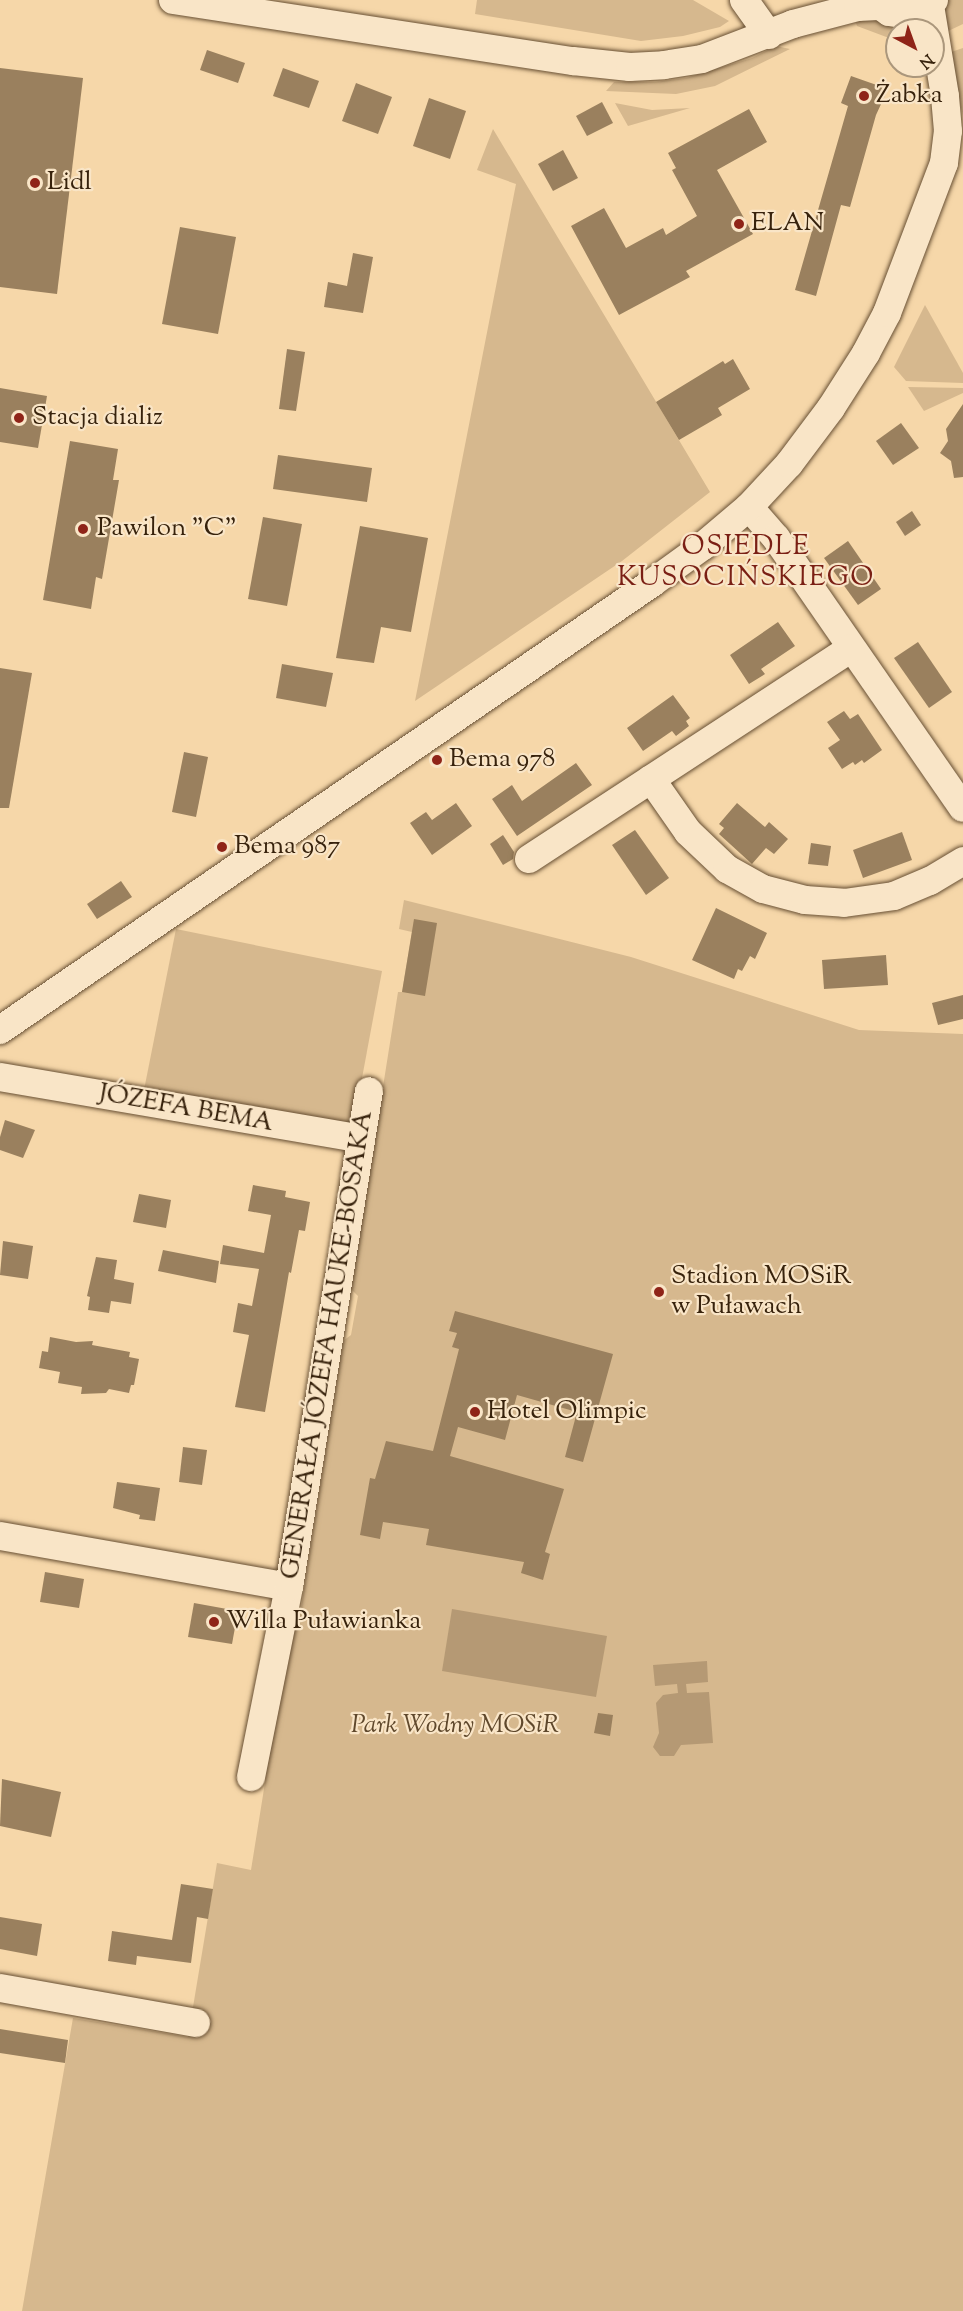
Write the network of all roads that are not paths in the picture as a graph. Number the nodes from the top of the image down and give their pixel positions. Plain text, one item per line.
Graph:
1 (173, 0) edge
2 (744, 0) edge
3 (828, 0) edge
4 (932, 3) edge
5 (891, 13) edge
6 (781, 30) junction
7 (936, 78) edge
8 (945, 96) junction
9 (956, 132) edge
10 (749, 507) junction
11 (851, 648) junction
12 (651, 779) junction
13 (963, 808) edge
14 (528, 859) dead end
15 (963, 861) edge
16 (0, 1029) edge
17 (0, 1053) edge
18 (6, 1078) edge
19 (369, 1091) dead end
20 (361, 1139) junction
21 (0, 1536) edge
22 (289, 1587) junction
23 (251, 1777) dead end
24 (0, 1988) edge
25 (196, 2023) dead end

1 - 6 street
2 - 6 street
3 - 6 street
4 - 5 street
4 - 8 street
5 - 6 street
7 - 8 street
8 - 9 street
9 - 10 street
10 - 11 street
10 - 16 street
11 - 12 street
11 - 13 street
12 - 14 street
12 - 15 street
17 - 18 street, JÓZEFA BEMA
18 - 20 street, JÓZEFA BEMA
19 - 20 street, GENERAŁA JÓZEFA HAUKE-BOSAKA
20 - 22 street, GENERAŁA JÓZEFA HAUKE-BOSAKA
21 - 22 street
22 - 23 street, GENERAŁA JÓZEFA HAUKE-BOSAKA
24 - 25 street

